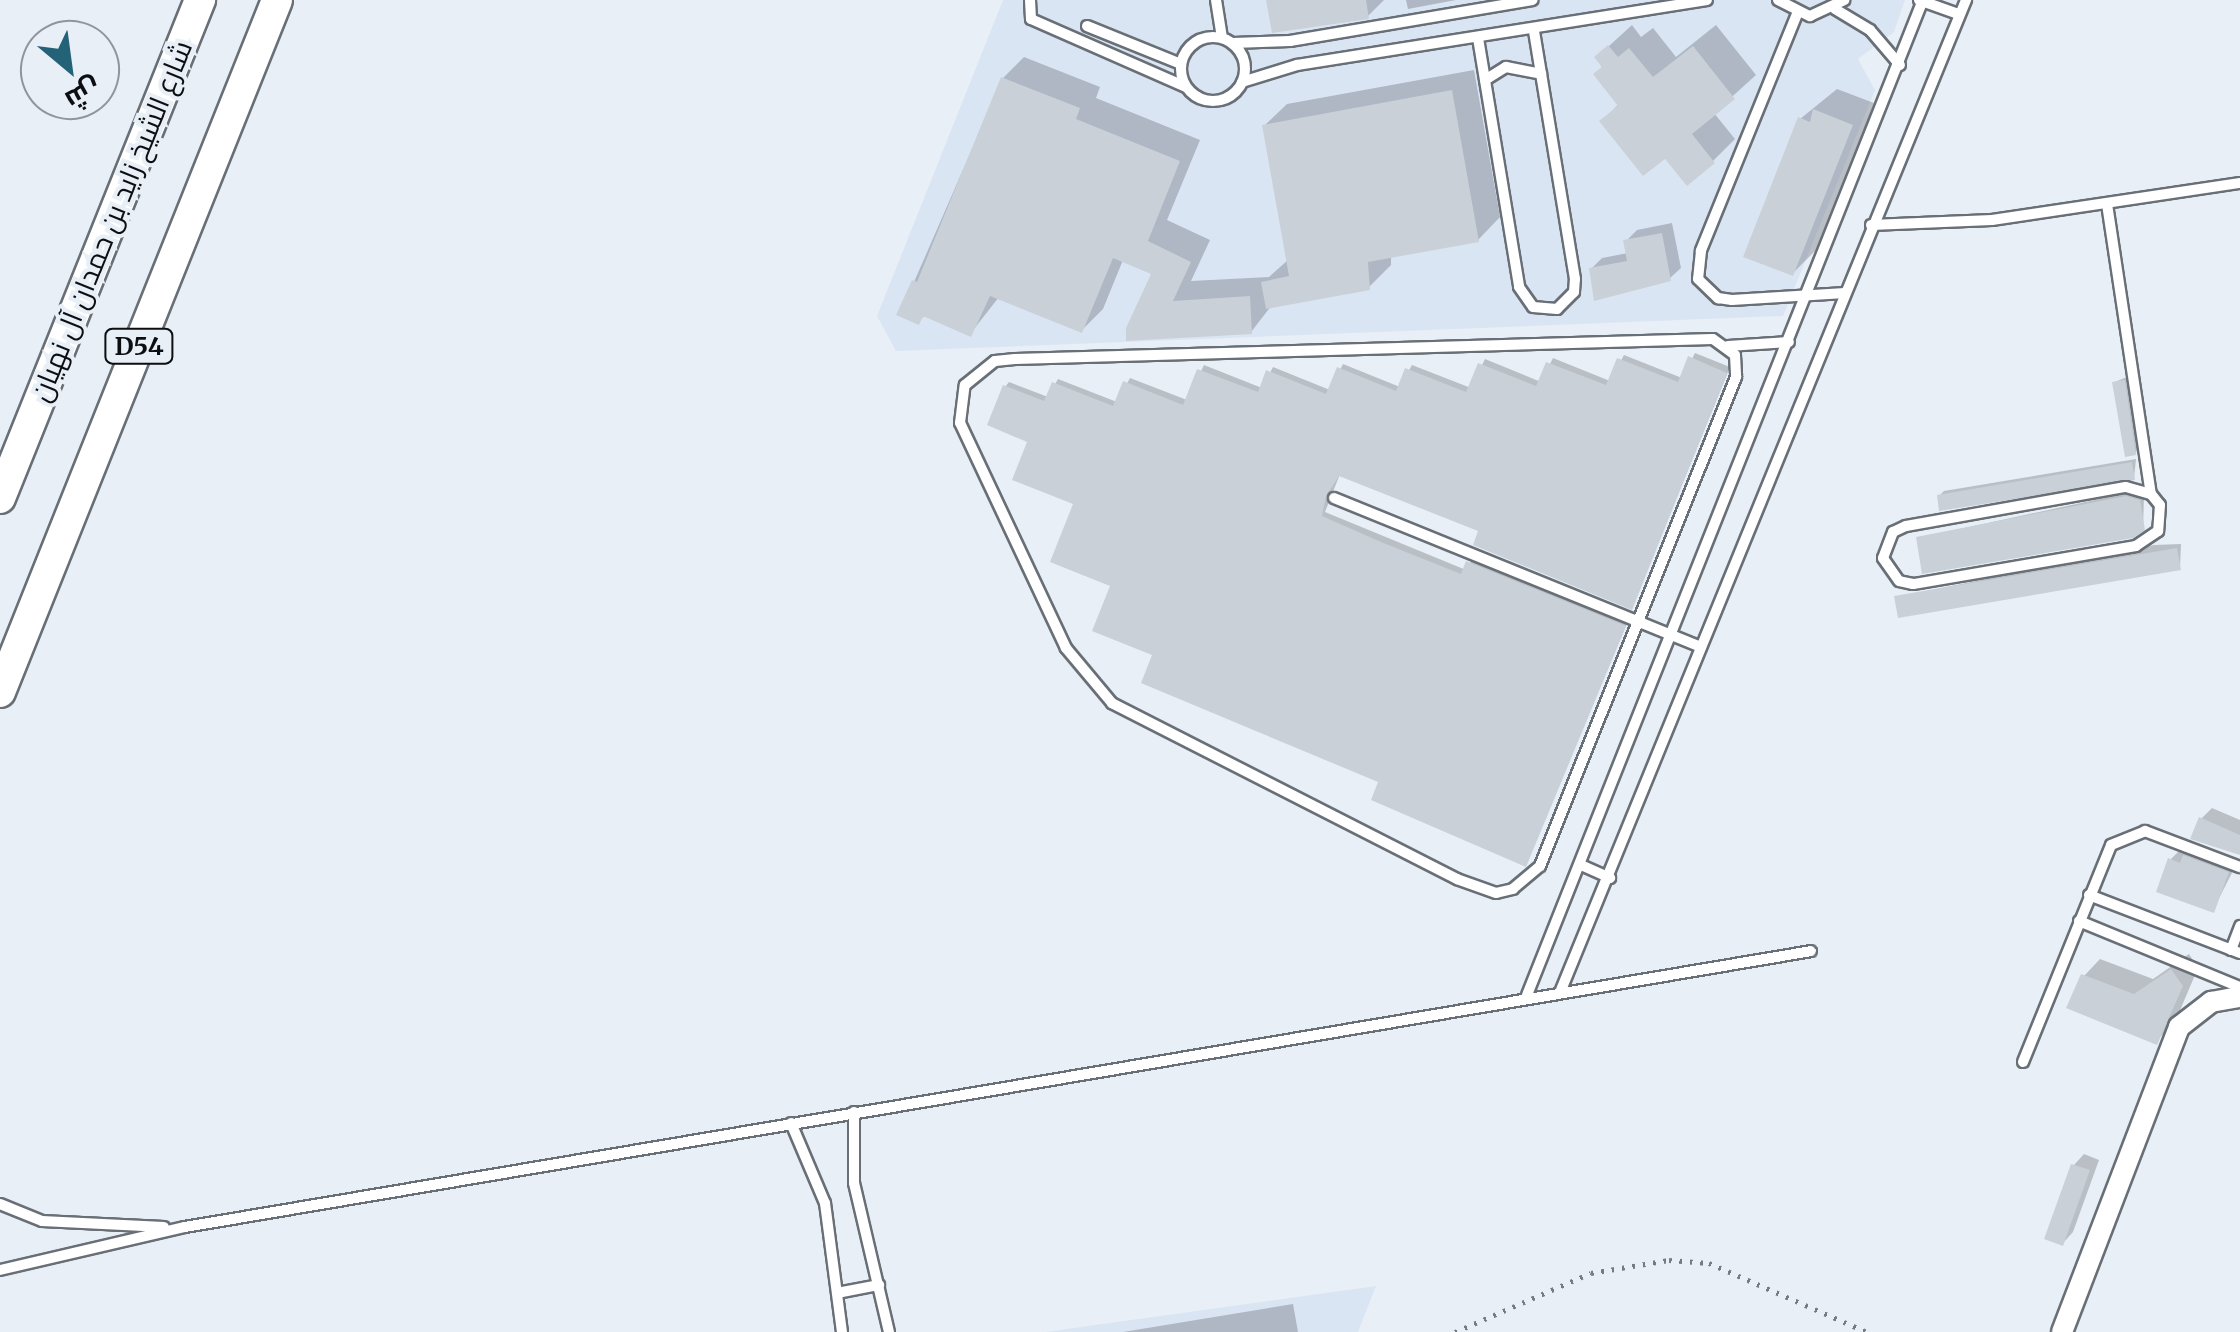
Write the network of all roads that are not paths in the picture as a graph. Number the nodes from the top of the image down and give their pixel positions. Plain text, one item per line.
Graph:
1 (200, 0) edge
2 (277, 0) edge
3 (1030, 0) edge
4 (1216, 0) edge
5 (1533, 0) edge
6 (1707, 0) edge
7 (1778, 0) edge
8 (1844, 0) edge
9 (1921, 0) edge
10 (1966, 0) edge
11 (1834, 9) junction
12 (1797, 14) junction
13 (1958, 14) junction
14 (1087, 26) dead end
15 (1534, 30) junction
16 (1478, 38) junction
17 (1228, 40) junction
18 (1181, 64) junction
19 (1900, 66) junction
20 (1541, 74) junction
21 (1485, 80) junction
22 (1242, 82) junction
23 (1186, 88) junction
24 (2240, 183) edge
25 (2107, 204) junction
26 (1871, 224) junction
27 (1845, 293) junction
28 (1806, 296) junction
29 (1790, 342) junction
30 (1728, 346) junction
31 (2152, 494) junction
32 (0, 498) edge
33 (1334, 498) dead end
34 (1638, 621) junction
35 (1671, 635) junction
36 (1700, 647) junction
37 (0, 692) edge
38 (1582, 865) junction
39 (2240, 867) edge
40 (1610, 878) junction
41 (2090, 894) junction
42 (2079, 921) junction
43 (2240, 926) edge
44 (1811, 951) dead end
45 (2236, 952) edge
46 (2240, 987) edge
47 (1561, 990) junction
48 (1527, 996) junction
49 (2240, 998) edge
50 (2023, 1062) dead end
51 (854, 1112) junction
52 (790, 1123) junction
53 (0, 1204) edge
54 (186, 1227) junction
55 (0, 1270) edge
56 (879, 1285) junction
57 (838, 1293) junction
58 (842, 1332) edge
59 (889, 1332) edge
60 (2062, 1332) edge

1 - 32 main road, شارع الشيخ زايد بن حمدان آل نهيان / D54
2 - 37 main road, D54
3 - 23 lane
4 - 17 lane
5 - 17 lane
6 - 15 lane
7 - 12 lane
8 - 11 lane
9 - 13 lane
9 - 19 lane
10 - 13 lane
11 - 12 lane
11 - 19 lane
12 - 28 lane
13 - 26 lane
14 - 18 lane
15 - 16 lane
15 - 20 lane
16 - 21 lane
16 - 22 lane
17 - 18 lane
17 - 22 lane
18 - 23 lane
19 - 28 lane
20 - 21 lane
20 - 21 lane
22 - 23 lane
24 - 25 lane
25 - 26 lane
25 - 31 lane
26 - 27 lane
27 - 28 lane
27 - 36 lane
28 - 29 lane
29 - 30 lane
29 - 35 lane
30 - 34 lane
30 - 34 lane
31 - 31 lane
33 - 34 lane
34 - 35 lane
35 - 36 lane
35 - 38 lane
36 - 40 lane
38 - 40 lane
38 - 48 lane
39 - 41 lane
40 - 47 lane
41 - 42 lane
41 - 45 lane
42 - 46 lane
42 - 50 lane
43 - 45 lane
44 - 47 lane
47 - 48 lane
48 - 51 lane
49 - 60 street
51 - 52 lane
51 - 56 lane
52 - 54 lane
52 - 57 lane
53 - 54 lane
54 - 55 lane
56 - 57 lane
56 - 59 lane
57 - 58 lane

